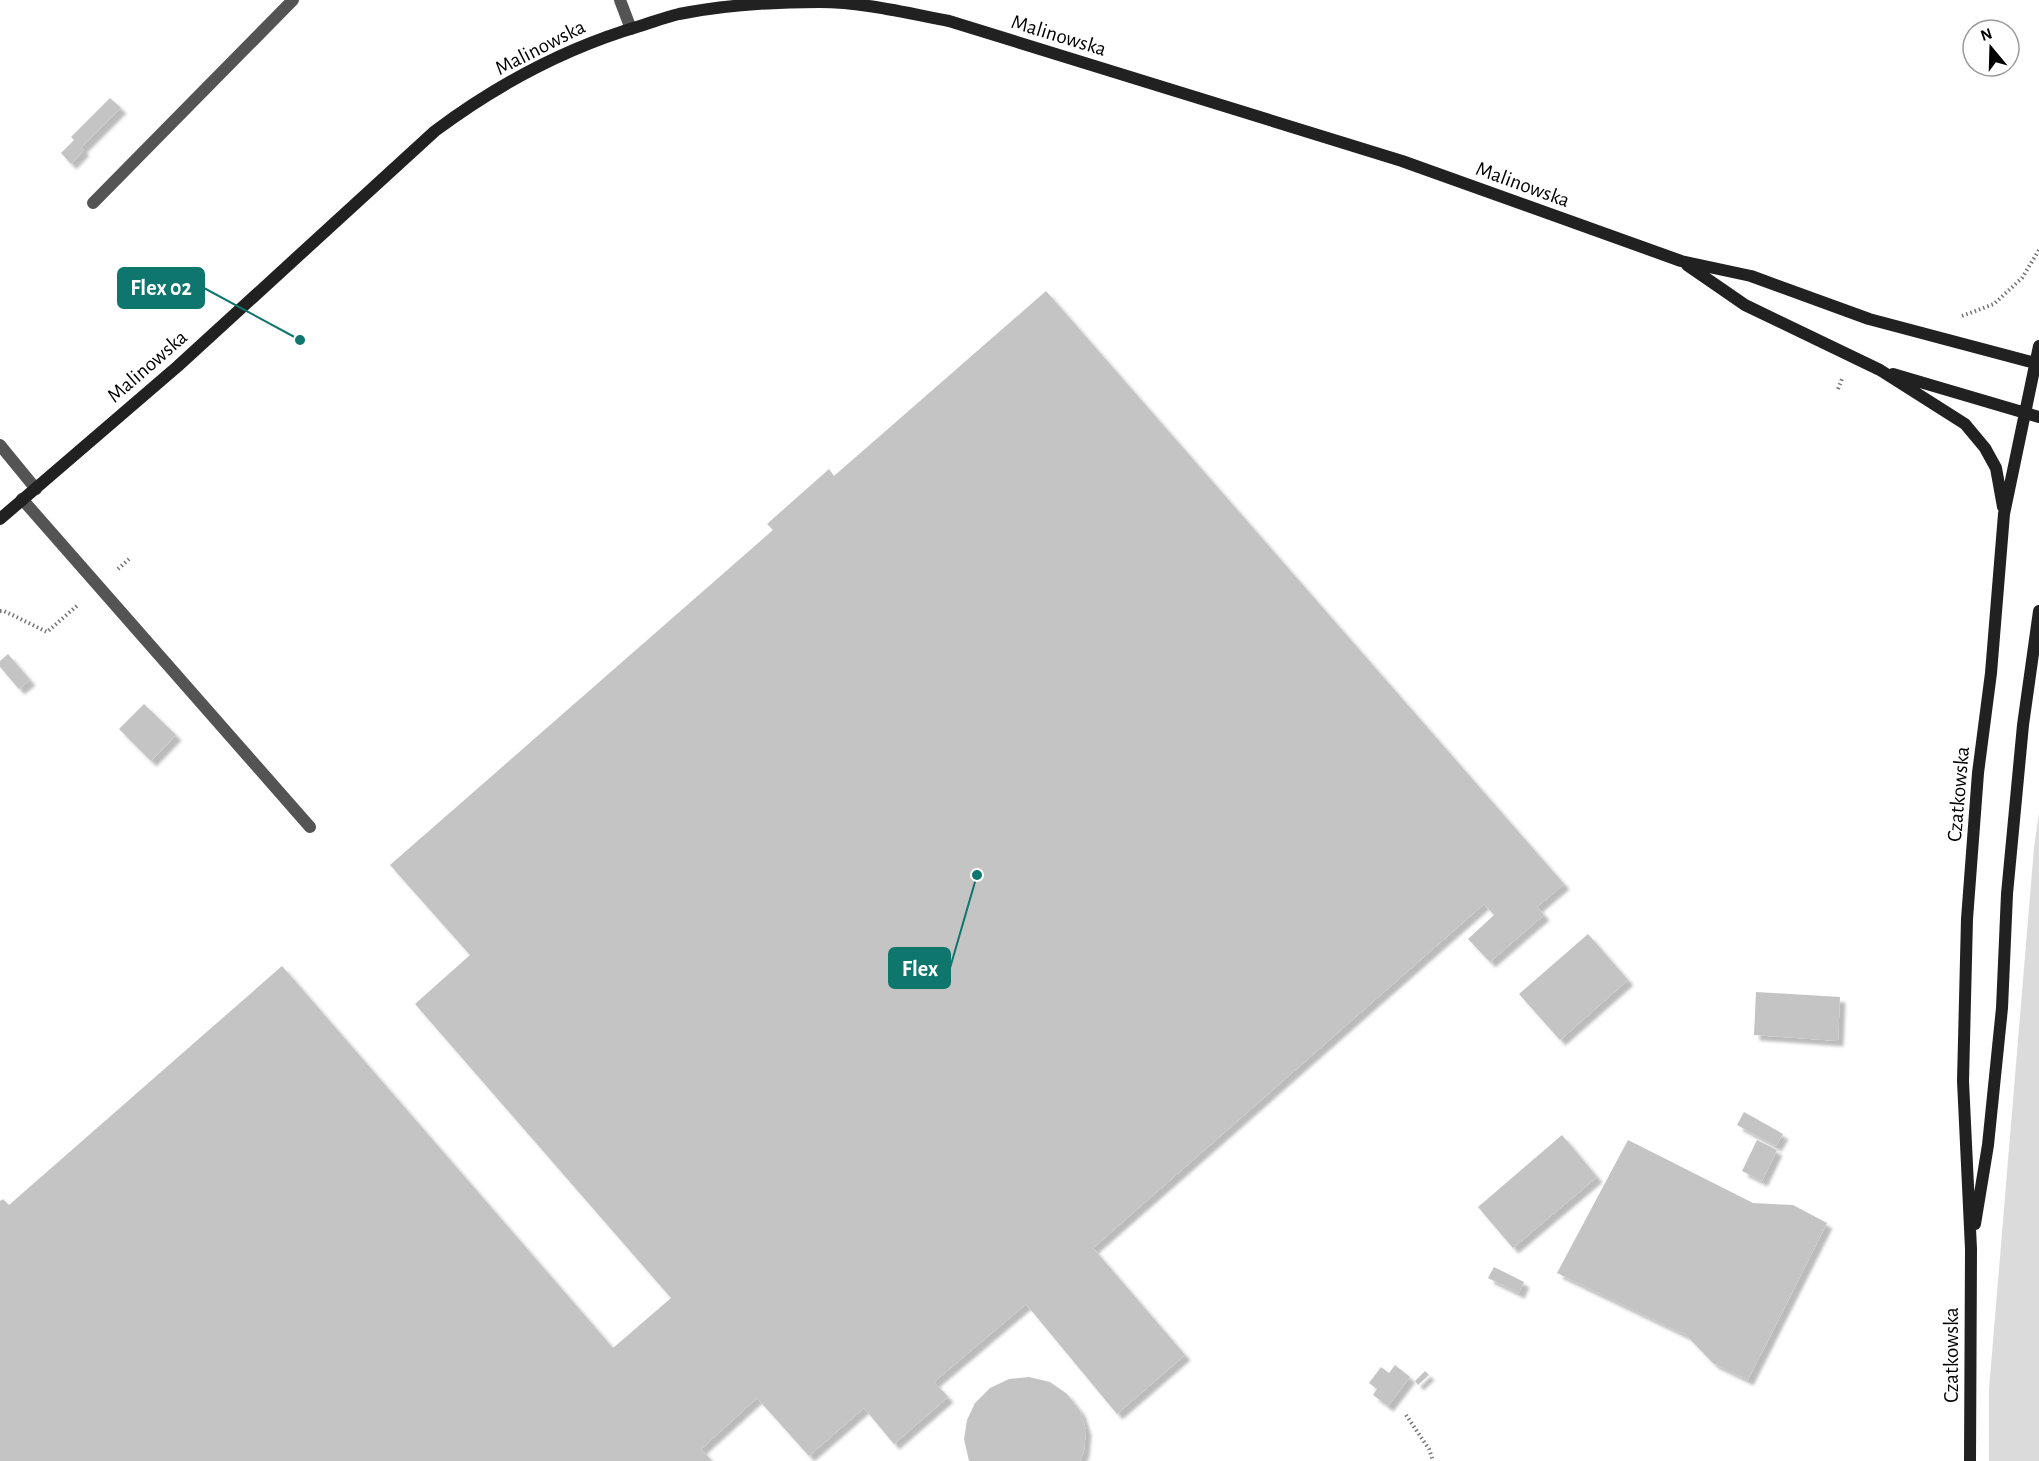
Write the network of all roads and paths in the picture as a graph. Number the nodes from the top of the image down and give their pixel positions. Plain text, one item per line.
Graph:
1 (293, 0) edge
2 (620, 0) edge
3 (631, 28) junction
4 (93, 203) dead end
5 (1681, 261) junction
6 (2039, 346) edge
7 (2037, 364) edge
8 (1880, 370) junction
9 (2026, 414) junction
10 (2039, 417) edge
11 (0, 446) edge
12 (36, 489) junction
13 (22, 499) junction
14 (2004, 514) junction
15 (0, 519) edge
16 (129, 560) dead end
17 (99, 586) junction
18 (0, 611) edge
19 (2039, 612) edge
20 (310, 827) dead end
21 (1971, 1249) junction
22 (1406, 1415) dead end
23 (1433, 1461) edge
24 (1970, 1461) edge

1 - 4 street
2 - 3 street
3 - 5 street, Malinowska
3 - 12 street, Malinowska
5 - 7 street, Malinowska
5 - 8 street, Malinowska
6 - 7 street, Czatkowska
7 - 9 street, Czatkowska
8 - 9 street, Malinowska
8 - 14 street, Malinowska
9 - 10 street, Malinowska
9 - 14 street, Czatkowska
11 - 12 street
12 - 13 street, Malinowska
13 - 15 street, Malinowska
13 - 17 street
14 - 21 street, Czatkowska
16 - 17 path
17 - 18 path
17 - 20 street
19 - 21 street, Czatkowska
21 - 24 street, Czatkowska
22 - 23 path

